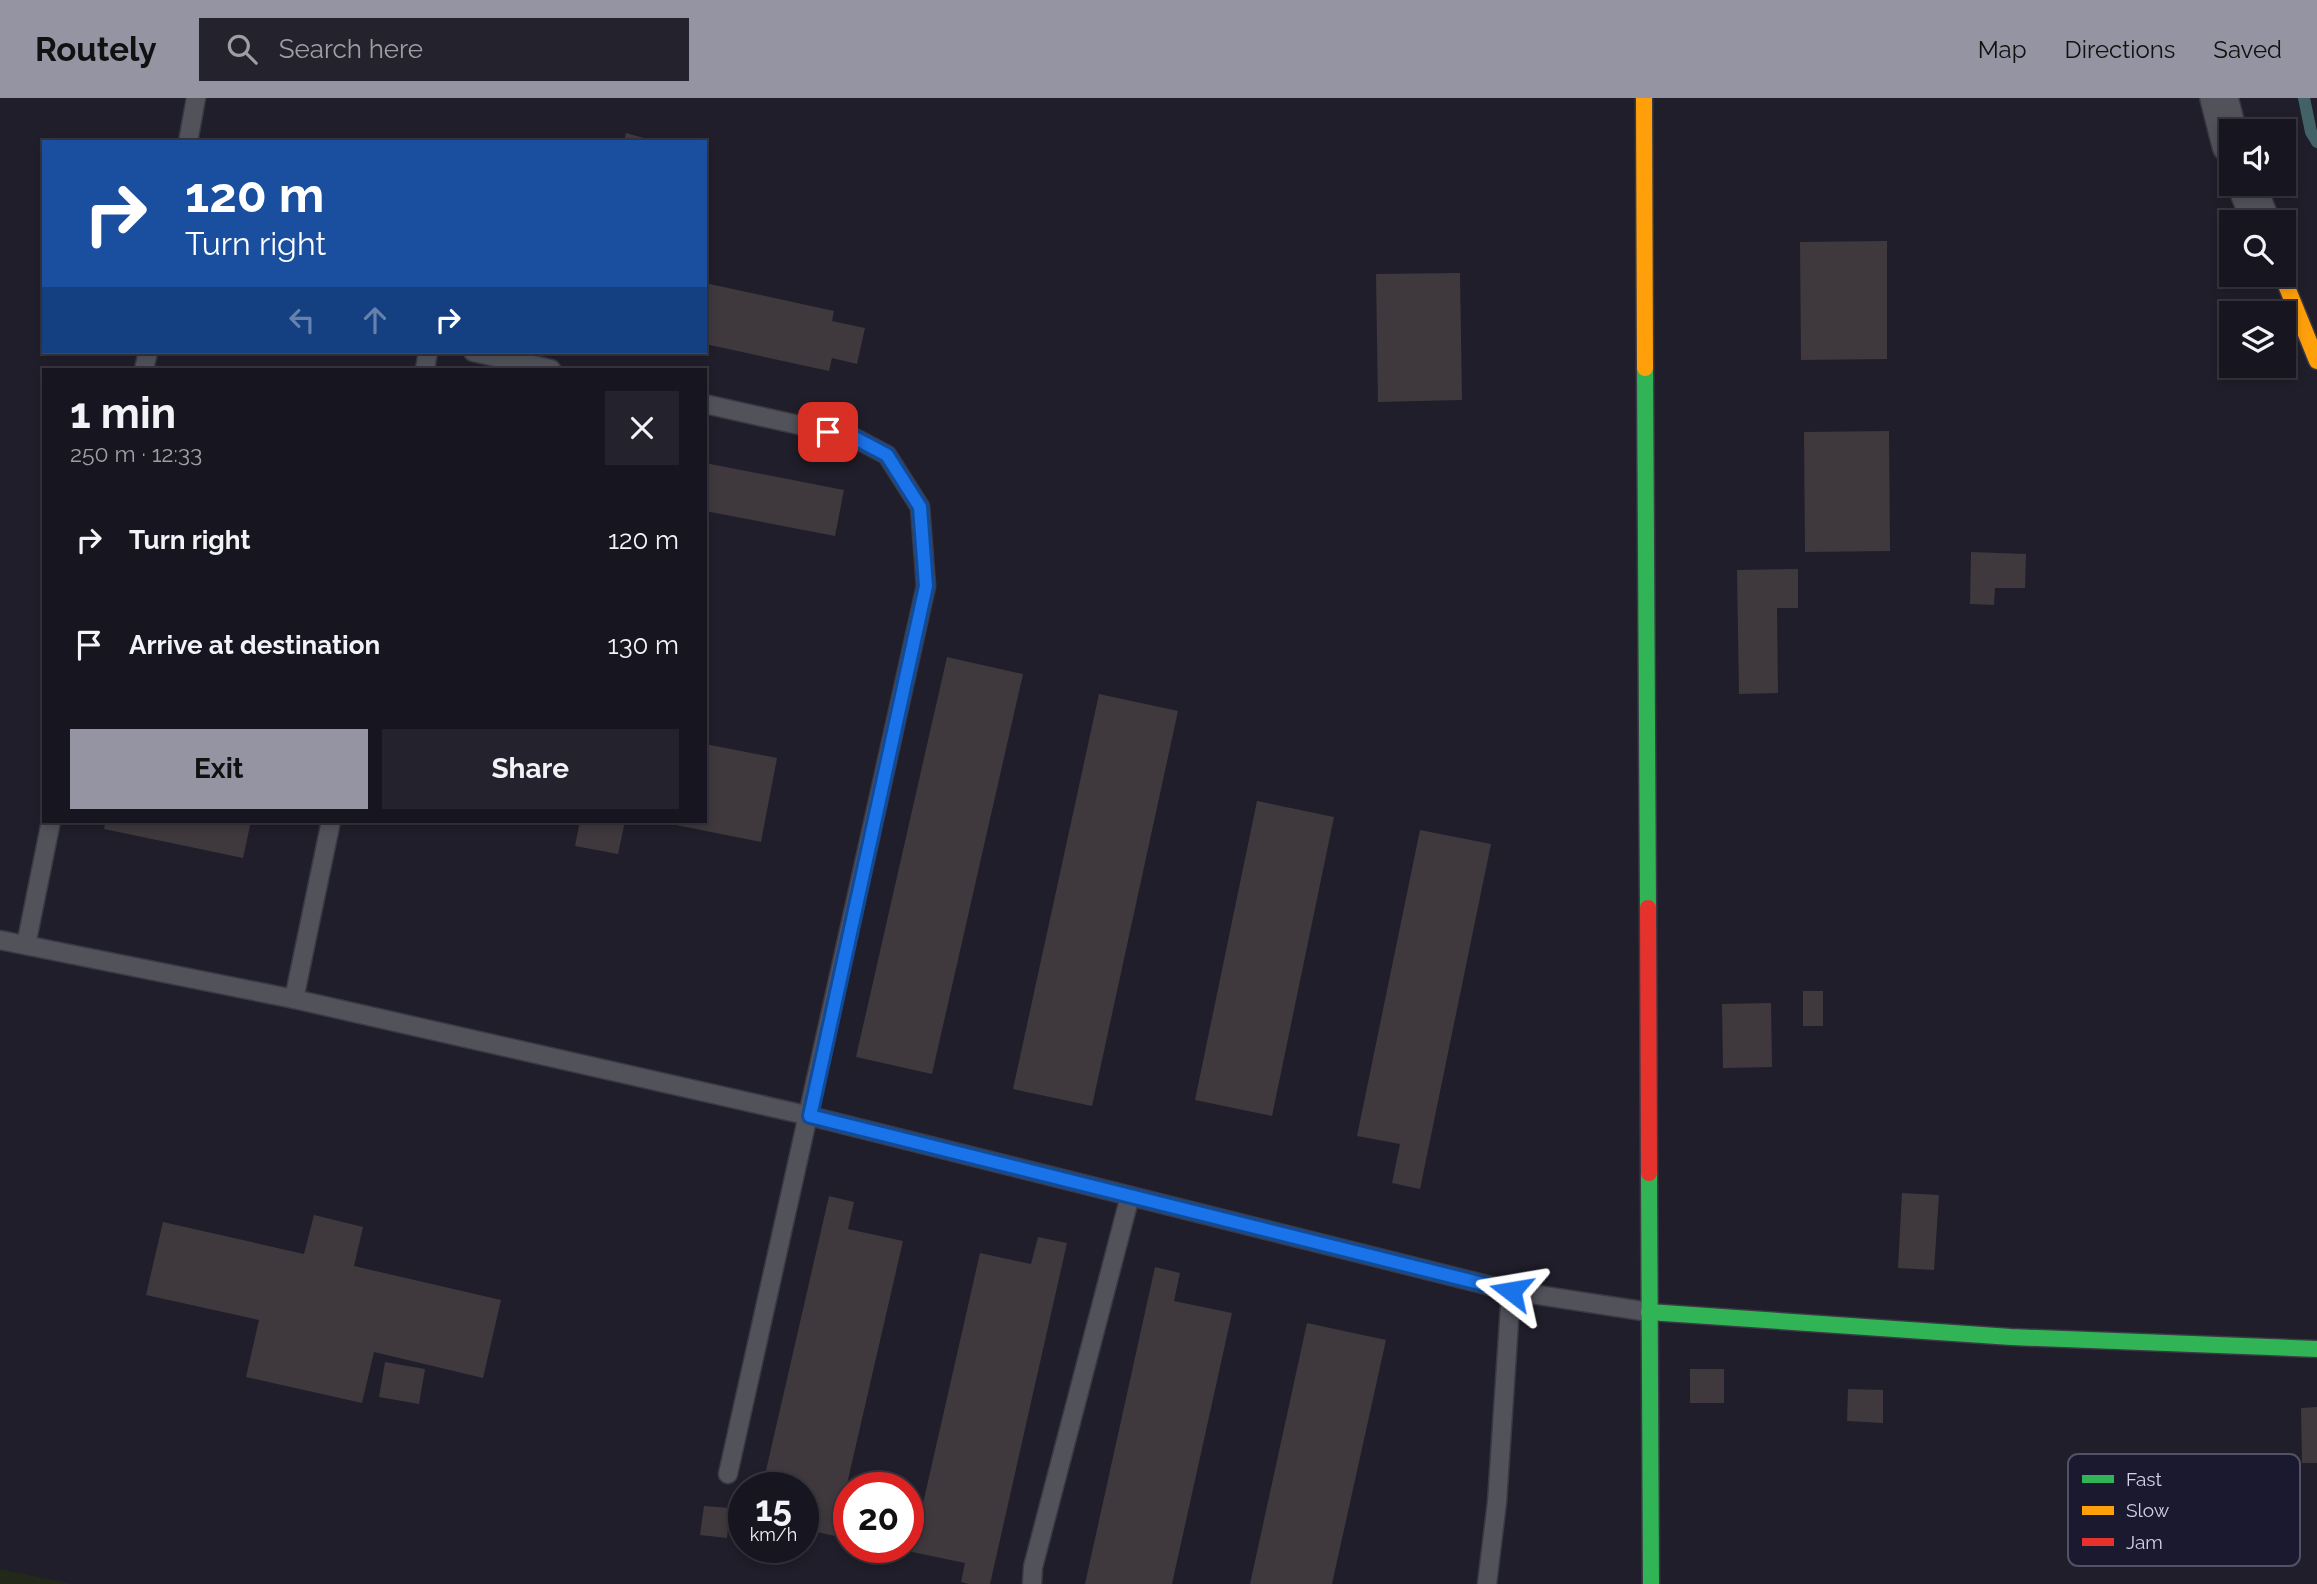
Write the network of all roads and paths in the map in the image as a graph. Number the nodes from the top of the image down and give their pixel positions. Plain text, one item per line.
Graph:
1 (196, 98) edge
2 (1644, 98) edge
3 (2219, 98) edge
4 (2224, 119) edge
5 (188, 140) edge
6 (2287, 287) edge
7 (482, 354) edge
8 (2317, 361) edge
9 (546, 368) edge
10 (707, 404) edge
11 (51, 823) edge
12 (331, 823) edge
13 (0, 940) edge
14 (26, 945) junction
15 (294, 999) junction
16 (810, 1116) junction
17 (1130, 1196) junction
18 (1511, 1291) junction
19 (1649, 1312) junction
20 (2317, 1349) edge
21 (728, 1472) edge
22 (1031, 1584) edge
23 (1487, 1584) edge
24 (1651, 1584) edge

1 - 5 lane
2 - 19 street
3 - 4 street
6 - 8 street
7 - 9 lane
10 - 16 lane
11 - 14 lane
12 - 15 lane
13 - 14 lane
14 - 15 lane
15 - 16 lane
16 - 17 lane
16 - 21 lane
17 - 18 lane
17 - 22 lane
18 - 19 lane
18 - 23 lane
19 - 20 street
19 - 24 street

